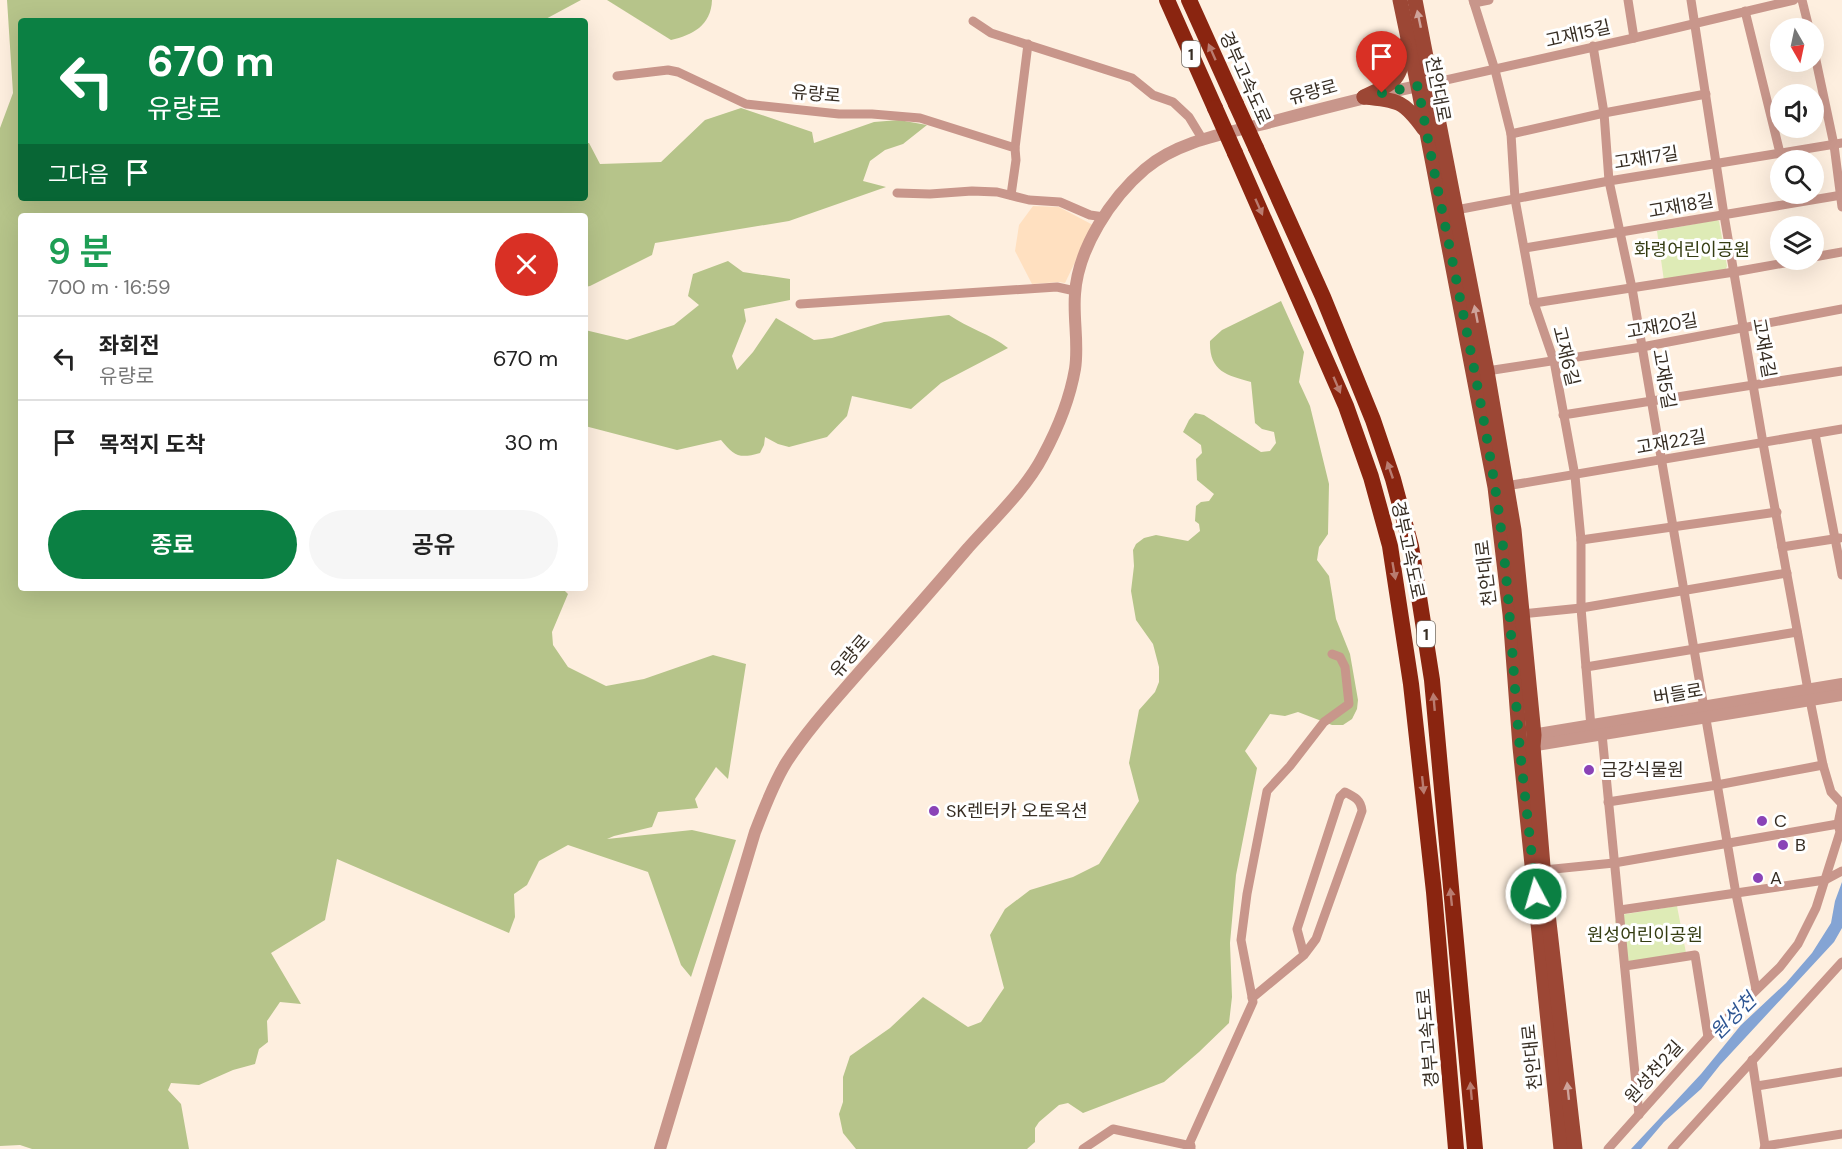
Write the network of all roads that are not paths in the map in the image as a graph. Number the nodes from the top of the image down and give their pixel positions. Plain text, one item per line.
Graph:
1 (1167, 0) edge
2 (1189, 0) edge
3 (1400, 0) edge
4 (1415, 0) edge
5 (1489, 0) edge
6 (1628, 0) edge
7 (1691, 0) edge
8 (1794, 0) edge
9 (1802, 0) edge
10 (1473, 2) edge
11 (1745, 10) junction
12 (1806, 18) edge
13 (973, 21) dead end
14 (1696, 24) junction
15 (1406, 27) junction
16 (1634, 38) junction
17 (1028, 44) junction
18 (1593, 46) junction
19 (1495, 70) junction
20 (1819, 72) edge
21 (617, 76) dead end
22 (1425, 84) junction
23 (1706, 94) junction
24 (1364, 98) junction
25 (1604, 113) junction
26 (1426, 132) junction
27 (1510, 134) junction
28 (1203, 140) junction
29 (1838, 144) edge
30 (1015, 148) junction
31 (1779, 150) edge
32 (1799, 150) edge
33 (1770, 155) edge
34 (1718, 164) junction
35 (1609, 181) junction
36 (897, 194) dead end
37 (1011, 195) junction
38 (1841, 195) edge
39 (1515, 199) junction
40 (1842, 207) edge
41 (1456, 210) junction
42 (1724, 215) junction
43 (1104, 217) junction
44 (1619, 233) junction
45 (1525, 248) junction
46 (1842, 252) edge
47 (1824, 255) edge
48 (1770, 266) edge
49 (1734, 272) junction
50 (1632, 288) junction
51 (1075, 291) junction
52 (1534, 303) junction
53 (800, 304) dead end
54 (1842, 309) edge
55 (1743, 328) junction
56 (1642, 347) junction
57 (1554, 361) junction
58 (1487, 371) junction
59 (1842, 371) edge
60 (1753, 386) junction
61 (1651, 402) junction
62 (1563, 415) junction
63 (1842, 429) edge
64 (1815, 434) junction
65 (1762, 443) junction
66 (1662, 460) junction
67 (1575, 476) junction
68 (1506, 486) junction
69 (1777, 512) junction
70 (1672, 527) junction
71 (1839, 538) edge
72 (1581, 540) junction
73 (1782, 547) junction
74 (1787, 573) junction
75 (1842, 575) edge
76 (1683, 590) junction
77 (1581, 608) junction
78 (1522, 614) junction
79 (1797, 632) junction
80 (1694, 650) junction
81 (1332, 654) dead end
82 (1586, 667) junction
83 (1842, 684) edge
84 (1809, 695) junction
85 (1842, 695) edge
86 (1705, 712) junction
87 (1591, 727) junction
88 (1602, 735) junction
89 (1527, 741) junction
90 (1823, 765) junction
91 (1717, 785) junction
92 (1608, 802) junction
93 (1842, 804) edge
94 (1839, 828) junction
95 (1727, 843) junction
96 (1842, 853) edge
97 (1614, 863) junction
98 (1544, 870) junction
99 (1842, 871) edge
100 (1825, 880) junction
101 (1736, 894) junction
102 (1620, 910) junction
103 (1304, 955) junction
104 (1842, 962) edge
105 (1625, 966) junction
106 (1756, 989) junction
107 (1252, 998) junction
108 (1708, 1037) junction
109 (1752, 1060) junction
110 (1842, 1072) edge
111 (1757, 1086) junction
112 (1639, 1115) junction
113 (1842, 1134) edge
114 (1191, 1148) edge
115 (1765, 1148) edge
116 (660, 1149) edge
117 (1083, 1149) edge
118 (1456, 1149) edge
119 (1475, 1149) edge
120 (1561, 1149) edge
121 (1575, 1149) edge
122 (1608, 1149) edge
123 (1672, 1149) edge

1 -> 118 highway, 경부고속도로 / 1, bridge
119 -> 2 highway, 경부고속도로 / 1, bridge
3 - 15 main road, 천안대로
22 -> 4 main road, 천안대로
5 - 10 street
6 - 16 street
7 - 14 street, 고재4길
8 - 11 street, 고재15길
9 - 12 street
10 - 19 street, 고재6길
11 - 14 street, 고재15길
11 - 31 street
13 - 17 street
14 - 16 street, 고재15길
14 - 23 street, 고재4길
15 - 22 main road, 천안대로
15 - 24 main road
16 - 18 street, 고재15길
17 - 28 street
17 - 30 street
18 - 19 street, 고재15길
18 - 25 street, 고재5길
19 - 22 street, 고재15길
19 - 27 street, 고재6길
20 - 29 street
21 - 30 street, 유량로
22 - 24 street, 유량로
22 - 26 main road, 천안대로
22 - 41 main road, 천안대로
23 - 25 street
23 - 34 street, 고재4길
24 - 26 main road
24 - 28 street, 유량로
25 - 27 street
25 - 35 street, 고재5길
26 - 89 main road, 천안대로
27 - 39 street, 고재6길
28 - 43 street, 유량로
29 - 32 street, 고재17길
29 - 38 street
30 - 37 street
33 - 34 street, 고재17길
34 - 35 street, 고재17길
34 - 42 street, 고재4길
35 - 39 street, 고재17길
35 - 44 street, 고재5길
36 - 37 street
37 - 43 street
38 - 40 street
38 - 42 street, 고재18길
39 - 41 street, 고재17길
39 - 45 street, 고재6길
58 -> 41 main road, 천안대로
42 - 44 street, 고재18길
42 - 49 street, 고재4길
43 - 51 street, 유량로
44 - 45 street, 고재18길
44 - 50 street, 고재5길
45 - 52 street, 고재6길
46 - 47 street
48 - 49 street
49 - 50 street
49 - 55 street, 고재4길
50 - 52 street
50 - 56 street, 고재5길
51 - 53 street
51 - 116 street, 유량로
52 - 57 street, 고재6길
54 - 55 street, 고재20길
55 - 56 street, 고재20길
55 - 60 street, 고재4길
56 - 57 street, 고재20길
56 - 61 street, 고재5길
57 - 58 street, 고재20길
57 - 62 street, 고재6길
58 - 68 main road, 천안대로
59 - 60 street
60 - 61 street
60 - 65 street, 고재4길
61 - 62 street
61 - 66 street, 고재5길
62 - 67 street, 고재6길
63 - 64 street, 고재22길
64 - 65 street, 고재22길
64 - 71 street
65 - 66 street, 고재22길
65 - 69 street, 고재4길
66 - 67 street, 고재22길
66 - 70 street, 고재5길
67 - 68 street, 고재22길
67 - 72 street, 고재6길
68 - 78 main road, 천안대로
69 - 70 street
69 - 73 street, 고재4길
70 - 72 street
70 - 76 street, 고재5길
71 - 73 street
71 - 75 street
72 - 77 street, 고재6길
73 - 74 street, 고재4길
74 - 76 street
74 - 79 street, 고재4길
76 - 77 street
76 - 80 street, 고재5길
77 - 78 street
77 - 82 street, 고재6길
78 - 89 main road, 천안대로
79 - 80 street
79 - 84 street, 고재4길
80 - 82 street
80 - 86 street, 고재5길
81 - 107 street
82 - 87 street, 고재6길
83 - 84 street, 버들로
84 - 85 street, 버들로
84 - 86 street, 버들로
84 - 90 street, 고재4길
86 - 87 street, 버들로
86 - 88 street, 버들로
86 - 91 street, 고재5길
87 - 89 street, 버들로
88 - 89 street, 버들로
88 - 92 street
89 - 98 main road, 천안대로
89 - 120 main road, 천안대로
90 - 91 street
90 - 93 street, 고재4길
91 - 92 street
91 - 95 street, 고재5길
92 - 97 street
93 - 94 street, 원성천2길
94 - 95 street
94 - 96 street
94 - 100 street, 원성천2길
95 - 97 street
95 - 101 street, 고재5길
97 - 98 street
97 - 102 street
121 -> 98 main road, 천안대로
99 - 100 street
100 - 101 street
100 - 106 street, 원성천2길
101 - 102 street
101 - 106 street, 고재5길
102 - 105 street
103 - 103 street
103 - 107 street
104 - 109 street
105 - 108 street
105 - 112 street
106 - 108 street, 원성천2길
107 - 114 street
108 - 112 street, 원성천2길
109 - 111 street
109 - 123 street
110 - 111 street
111 - 115 street
112 - 122 street, 원성천2길
113 - 115 street
114 - 117 street

